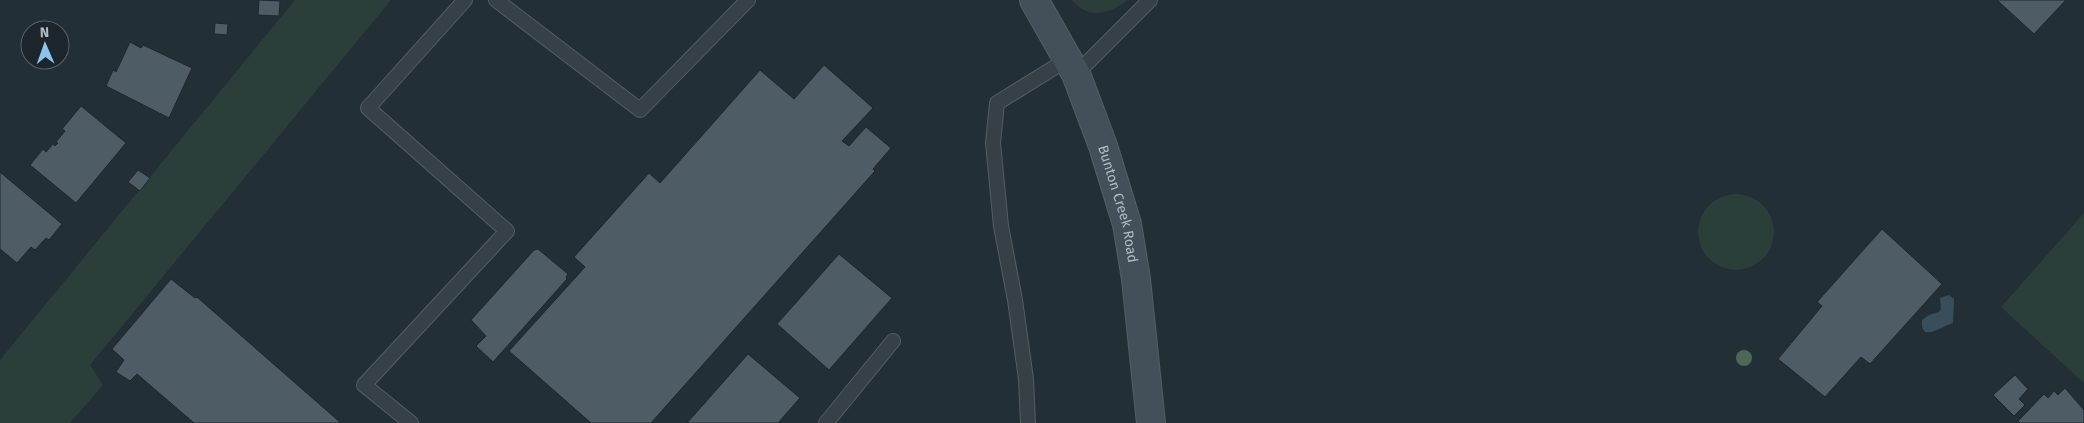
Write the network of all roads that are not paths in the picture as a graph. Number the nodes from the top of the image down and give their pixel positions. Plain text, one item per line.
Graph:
1 (465, 0) edge
2 (496, 0) edge
3 (748, 0) edge
4 (1034, 0) edge
5 (1150, 0) edge
6 (1072, 66) junction
7 (892, 341) dead end
8 (411, 423) edge
9 (826, 423) edge
10 (1028, 423) edge
11 (1152, 423) edge

1 - 8 lane
2 - 3 lane
4 - 6 street, Bunton Creek Road
5 - 6 lane
6 - 10 lane
6 - 11 street, Bunton Creek Road
7 - 9 lane

